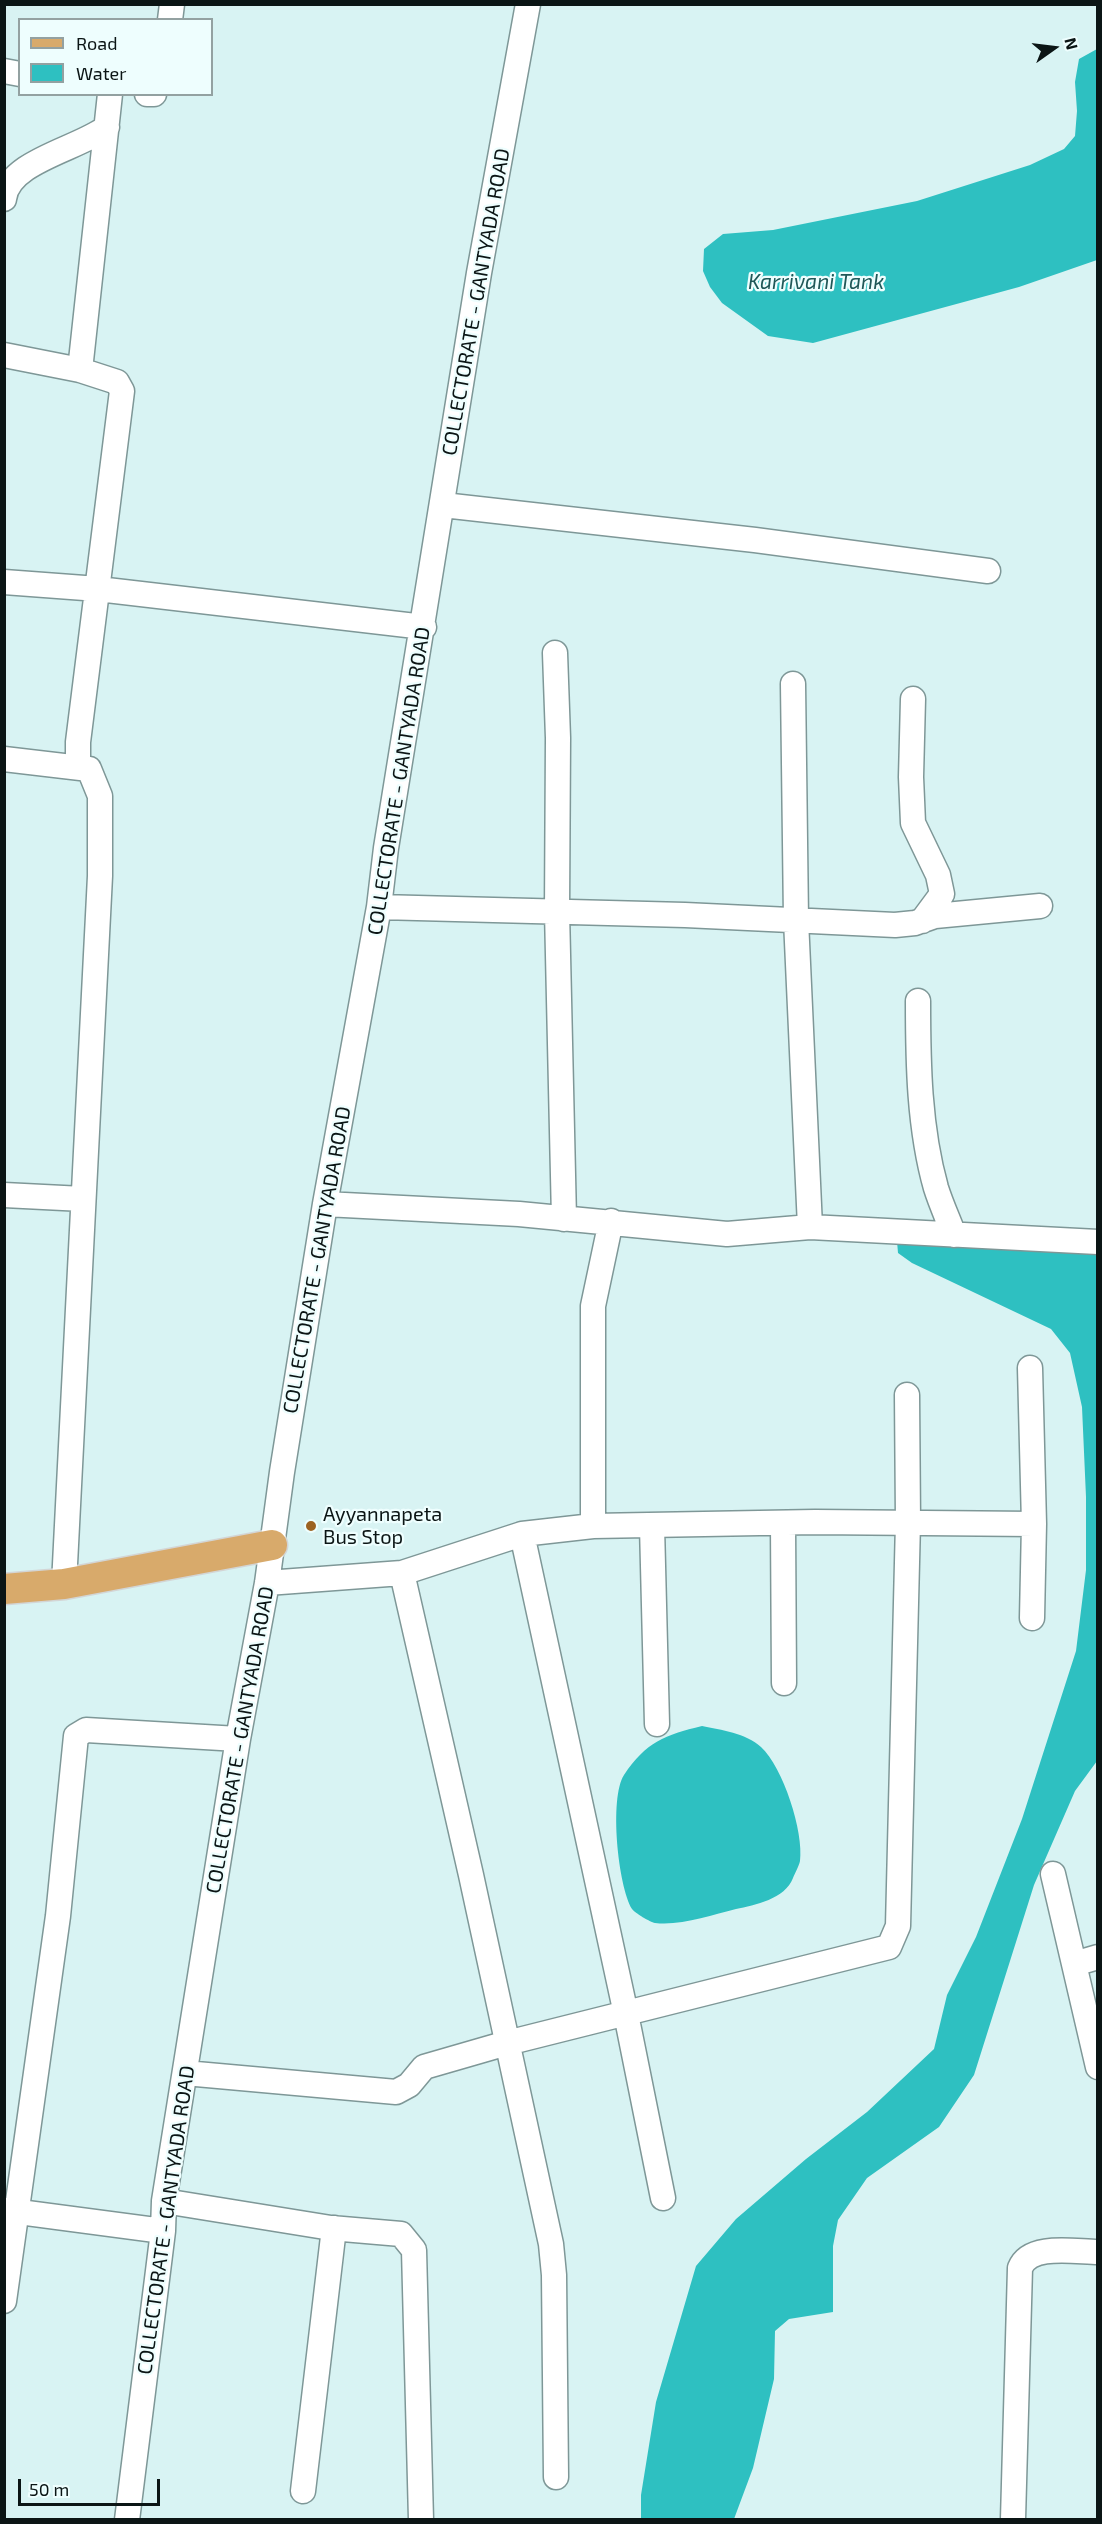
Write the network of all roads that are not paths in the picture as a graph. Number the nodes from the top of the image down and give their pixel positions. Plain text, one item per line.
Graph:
1 (528, 4) edge
2 (110, 96) edge
3 (107, 127) junction
4 (4, 199) edge
5 (4, 355) edge
6 (80, 370) junction
7 (443, 505) junction
8 (988, 571) dead end
9 (4, 582) edge
10 (98, 589) junction
11 (424, 627) junction
12 (555, 653) dead end
13 (794, 684) dead end
14 (913, 699) dead end
15 (4, 759) edge
16 (78, 766) junction
17 (1040, 906) dead end
18 (380, 907) junction
19 (557, 910) junction
20 (796, 920) junction
21 (922, 921) junction
22 (918, 1001) dead end
23 (4, 1195) edge
24 (83, 1199) junction
25 (325, 1204) junction
26 (564, 1219) junction
27 (611, 1221) junction
28 (810, 1227) junction
29 (954, 1235) junction
30 (1098, 1242) edge
31 (1030, 1368) dead end
32 (907, 1395) dead end
33 (908, 1522) junction
34 (1034, 1524) junction
35 (783, 1525) junction
36 (593, 1526) junction
37 (652, 1526) junction
38 (522, 1534) junction
39 (272, 1545) junction
40 (402, 1573) junction
41 (267, 1583) junction
42 (64, 1584) junction
43 (4, 1589) edge
44 (1032, 1618) dead end
45 (784, 1683) dead end
46 (657, 1724) dead end
47 (238, 1739) junction
48 (1053, 1874) dead end
49 (1098, 1957) edge
50 (1074, 1964) junction
51 (626, 2014) junction
52 (507, 2043) junction
53 (1098, 2067) edge
54 (185, 2073) junction
55 (663, 2198) dead end
56 (164, 2201) junction
57 (11, 2211) edge
58 (334, 2228) junction
59 (163, 2231) junction
60 (1098, 2252) edge
61 (4, 2301) edge
62 (556, 2476) dead end
63 (303, 2492) dead end
64 (1012, 2519) edge
65 (127, 2520) edge
66 (421, 2520) edge
67 (1029, 2520) edge

1 - 7 street, COLLECTORATE - GANTYADA ROAD
2 - 3 street
3 - 4 street
3 - 6 street
5 - 6 street
6 - 10 street
7 - 8 street
7 - 11 street, COLLECTORATE - GANTYADA ROAD
9 - 10 street
10 - 11 street
10 - 16 street
11 - 18 street, COLLECTORATE - GANTYADA ROAD
12 - 19 street
13 - 20 street
14 - 21 street
15 - 16 street
16 - 24 street
17 - 21 street
18 - 19 street
18 - 25 street, COLLECTORATE - GANTYADA ROAD
19 - 20 street
19 - 26 street
20 - 21 street
20 - 28 street
22 - 29 street
23 - 24 street
24 - 42 street
25 - 26 street
25 - 39 street, COLLECTORATE - GANTYADA ROAD
26 - 27 street
27 - 28 street
27 - 36 street
28 - 29 street
29 - 30 street
31 - 34 street
32 - 33 street
33 - 34 street
33 - 35 street
33 - 51 street
34 - 44 street
35 - 37 street
35 - 45 street
36 - 37 street
36 - 38 street
37 - 46 street
38 - 40 street
38 - 51 street
39 - 41 street, COLLECTORATE - GANTYADA ROAD
39 - 42 main road
40 - 41 street
40 - 52 street
41 - 47 street, COLLECTORATE - GANTYADA ROAD
42 - 43 main road
47 - 54 street, COLLECTORATE - GANTYADA ROAD
47 - 57 street
48 - 50 street
49 - 50 street
50 - 53 street
51 - 52 street
51 - 55 street
52 - 54 street
52 - 62 street
54 - 56 street, COLLECTORATE - GANTYADA ROAD
56 - 58 street
56 - 59 street, COLLECTORATE - GANTYADA ROAD
57 - 59 street
57 - 61 street
58 - 63 street
58 - 66 street
59 - 65 street, COLLECTORATE - GANTYADA ROAD
60 - 64 street
64 - 67 street

